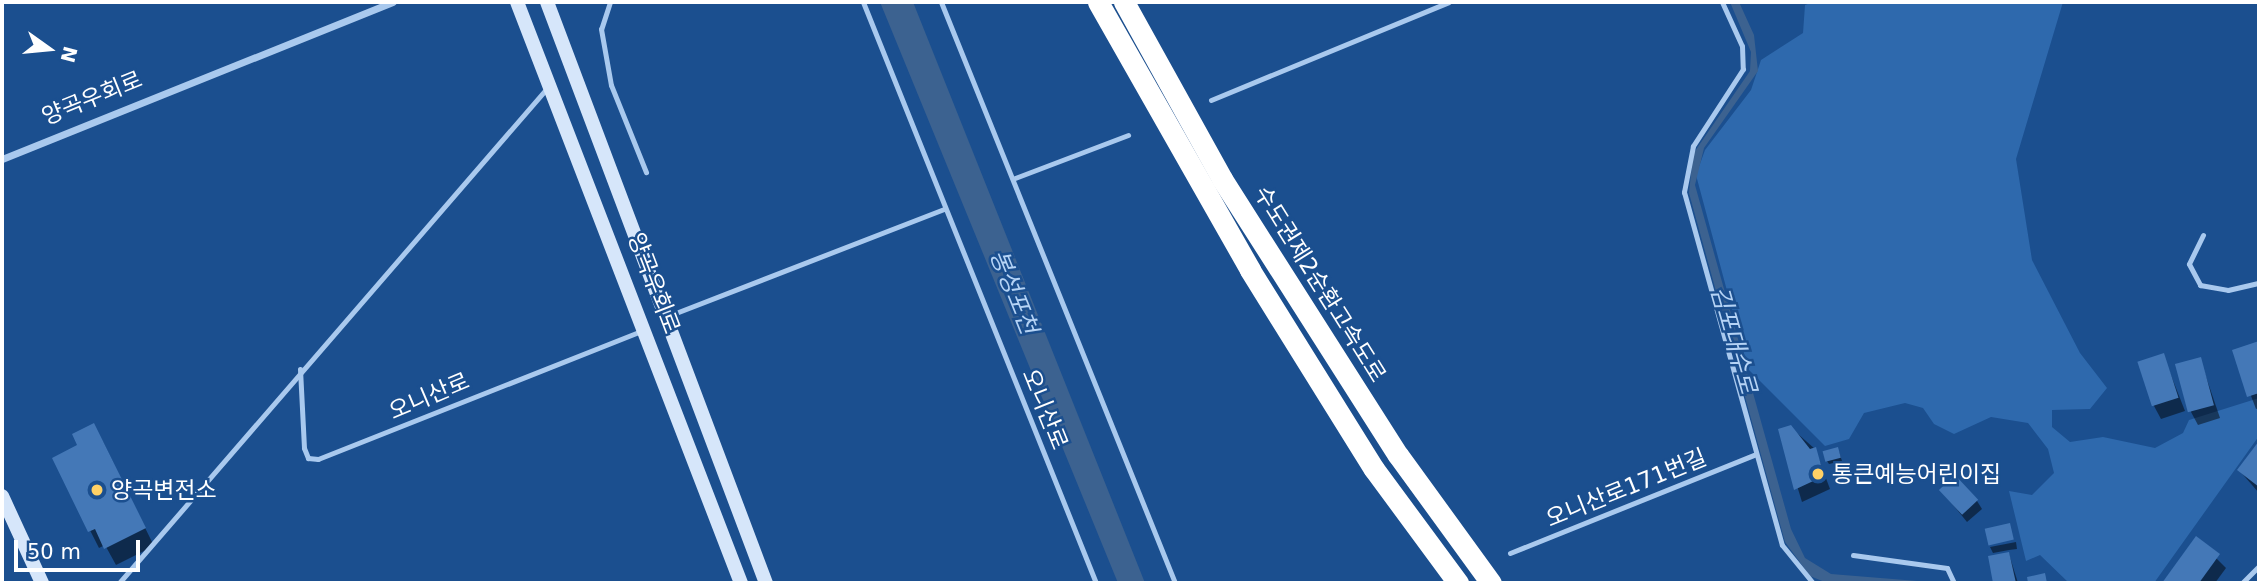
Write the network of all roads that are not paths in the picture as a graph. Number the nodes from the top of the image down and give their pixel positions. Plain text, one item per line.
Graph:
1 (393, 2) edge
2 (517, 2) edge
3 (547, 2) edge
4 (610, 2) edge
5 (863, 2) edge
6 (941, 2) edge
7 (1098, 2) edge
8 (1124, 2) edge
9 (1449, 2) edge
10 (1722, 2) edge
11 (551, 83) junction
12 (1210, 100) dead end
13 (1128, 135) dead end
14 (2, 159) edge
15 (646, 172) dead end
16 (1015, 178) junction
17 (944, 209) junction
18 (2203, 235) dead end
19 (2259, 283) edge
20 (668, 316) junction
21 (648, 328) junction
22 (300, 369) junction
23 (1754, 455) junction
24 (2, 496) edge
25 (1510, 553) dead end
26 (1853, 555) dead end
27 (2259, 566) edge
28 (43, 583) edge
29 (119, 583) edge
30 (741, 583) edge
31 (766, 583) edge
32 (1096, 583) edge
33 (1175, 583) edge
34 (1458, 583) edge
35 (1491, 583) edge
36 (1813, 583) edge
37 (1954, 583) edge
38 (2242, 583) edge

1 - 14 street, 양곡우회로
2 - 11 main road, 양곡우회로
3 - 20 main road, 양곡우회로
4 - 15 lane
5 - 17 lane, 오니산로
6 - 16 lane
7 - 34 highway
8 - 35 highway, 수도권제2순환고속도로
9 - 12 lane
10 - 23 lane
11 - 21 main road, 양곡우회로
11 - 22 lane
13 - 16 lane
16 - 33 lane
17 - 20 lane
17 - 32 lane, 오니산로
18 - 19 lane
20 - 31 main road, 양곡우회로
21 - 22 lane, 오니산로
21 - 30 main road, 양곡우회로
22 - 29 lane
23 - 25 lane, 오니산로171번길
23 - 36 lane
24 - 28 main road
26 - 37 lane
27 - 38 lane

